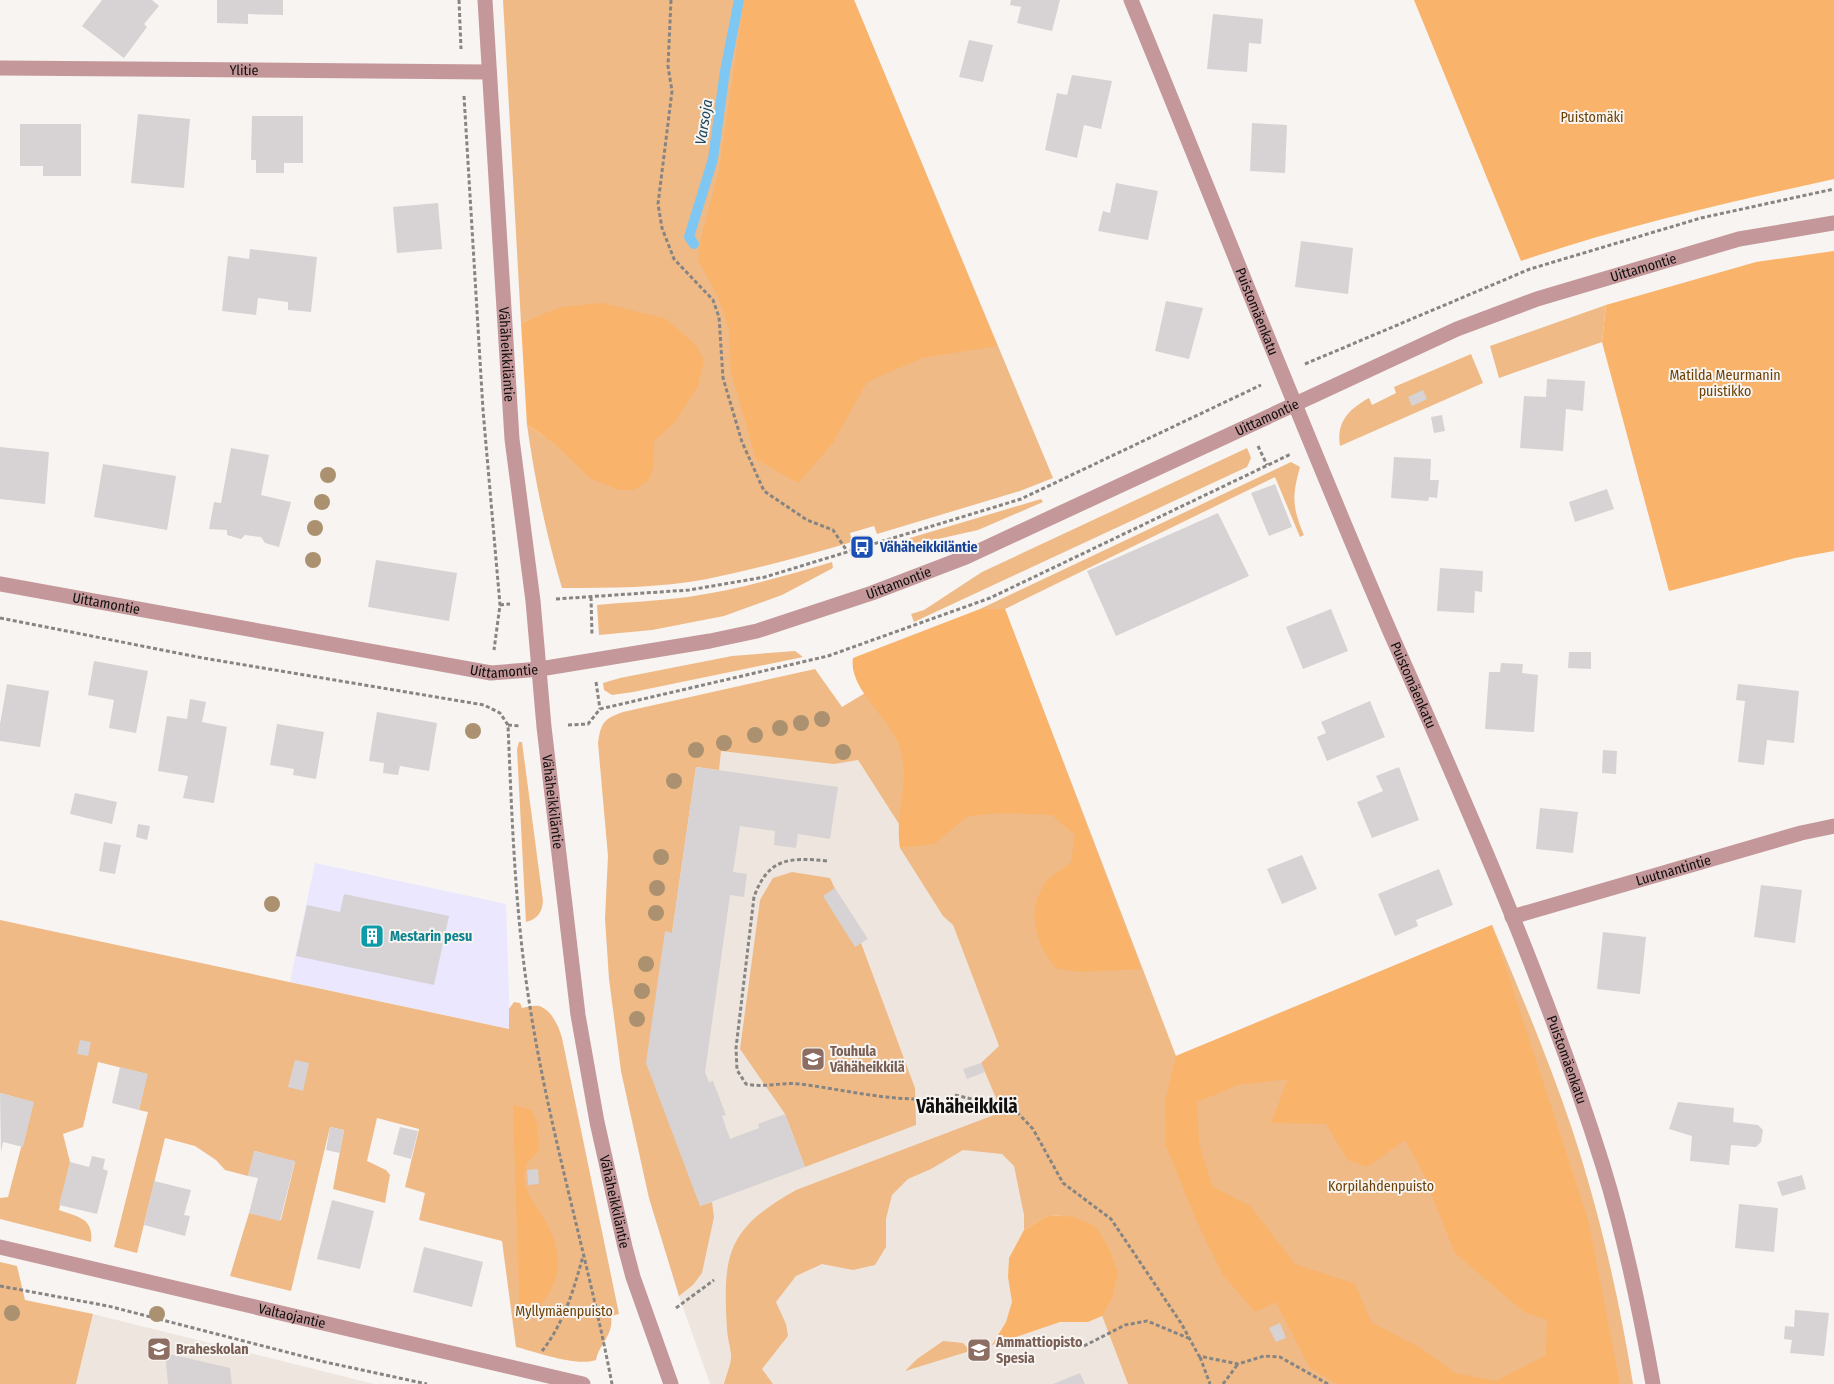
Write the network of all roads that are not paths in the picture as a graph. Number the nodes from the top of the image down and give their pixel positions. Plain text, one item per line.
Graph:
1 (485, 0) edge
2 (1131, 0) edge
3 (0, 68) edge
4 (488, 72) junction
5 (1834, 223) edge
6 (1294, 404) junction
7 (0, 584) edge
8 (540, 669) junction
9 (1834, 826) edge
10 (1512, 917) junction
11 (0, 1247) edge
12 (583, 1384) edge
13 (667, 1384) edge
14 (1653, 1384) edge

1 - 4 street, Vähäheikkiläntie
2 - 6 street, Puistomäenkatu
3 - 4 street, Ylitie
4 - 8 street, Vähäheikkiläntie
5 - 6 street, Uittamontie
6 - 8 street, Uittamontie
6 - 10 street, Puistomäenkatu
7 - 8 street, Uittamontie
8 - 13 street, Vähäheikkiläntie
9 - 10 street, Luutnantintie
10 - 14 street, Puistomäenkatu
11 - 12 street, Valtaojantie

